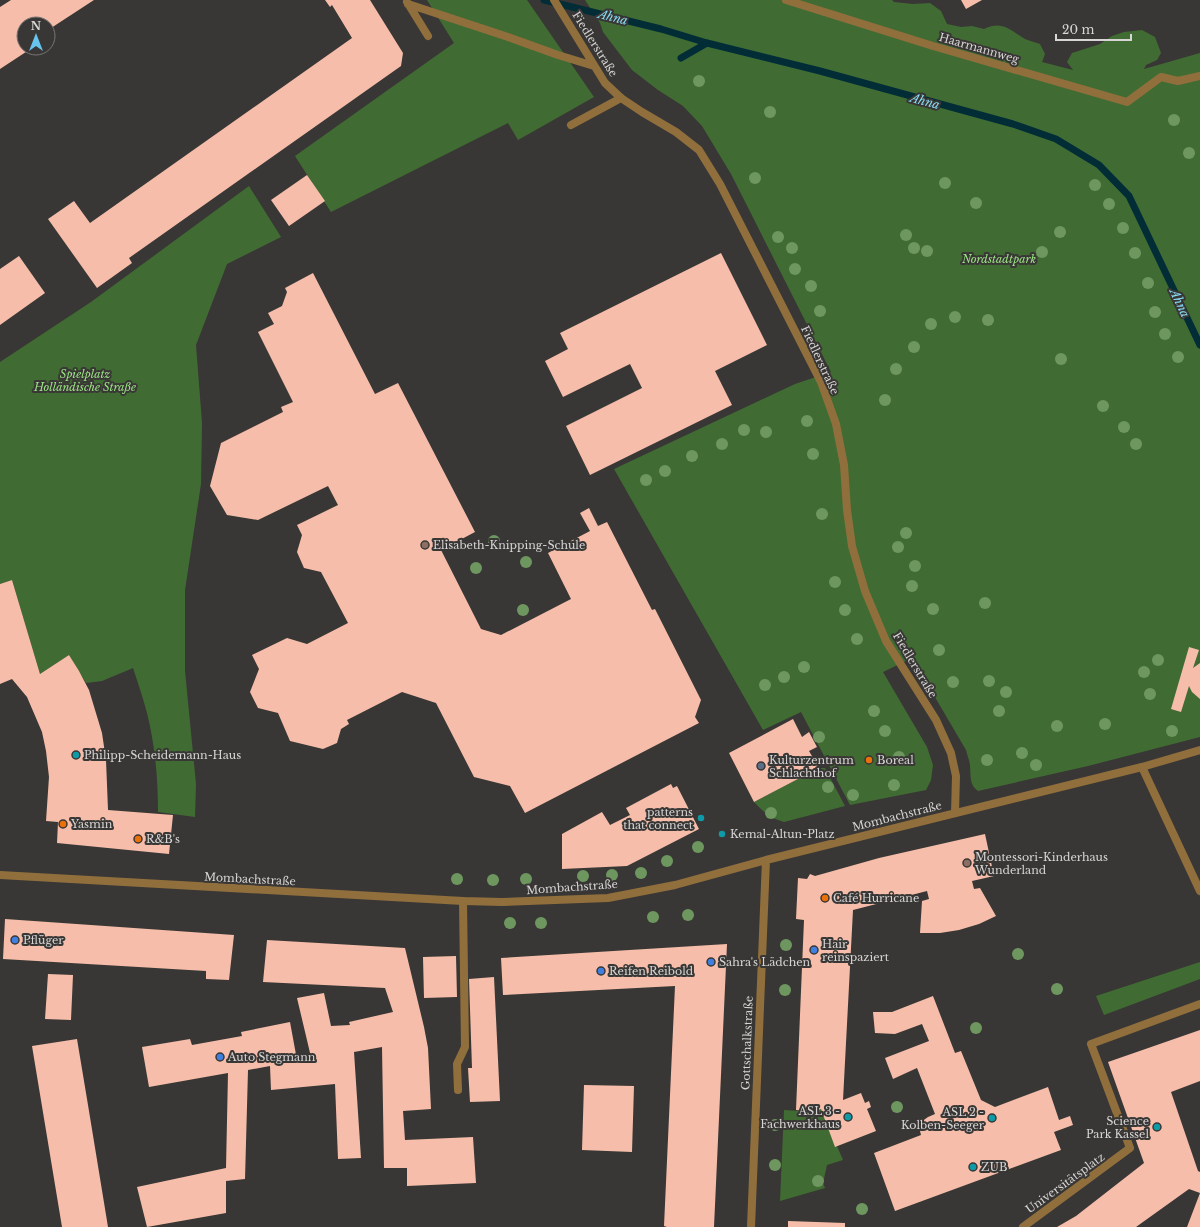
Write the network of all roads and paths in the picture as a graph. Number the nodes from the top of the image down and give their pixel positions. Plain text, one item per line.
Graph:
1 (554, 0) edge
2 (786, 0) edge
3 (407, 2) edge
4 (428, 36) dead end
5 (594, 66) junction
6 (1200, 76) edge
7 (621, 98) junction
8 (571, 125) dead end
9 (1200, 750) edge
10 (1142, 767) junction
11 (955, 813) junction
12 (766, 860) junction
13 (0, 875) edge
14 (1200, 891) edge
15 (463, 901) junction
16 (1200, 1004) edge
17 (458, 1090) dead end
18 (751, 1227) edge
19 (1023, 1227) edge

1 - 5 street, Fiedlerstraße
2 - 6 street, Haarmannweg
3 - 4 street
3 - 5 street
5 - 7 street, Fiedlerstraße
7 - 8 street
7 - 11 street, Fiedlerstraße
9 - 10 street, Mombachstraße
10 - 11 street, Mombachstraße
10 - 14 street
11 - 12 street, Mombachstraße
12 - 15 street, Mombachstraße
12 - 18 street, Gottschalkstraße
13 - 15 street, Mombachstraße
15 - 17 street
16 - 19 street, Universitätsplatz

